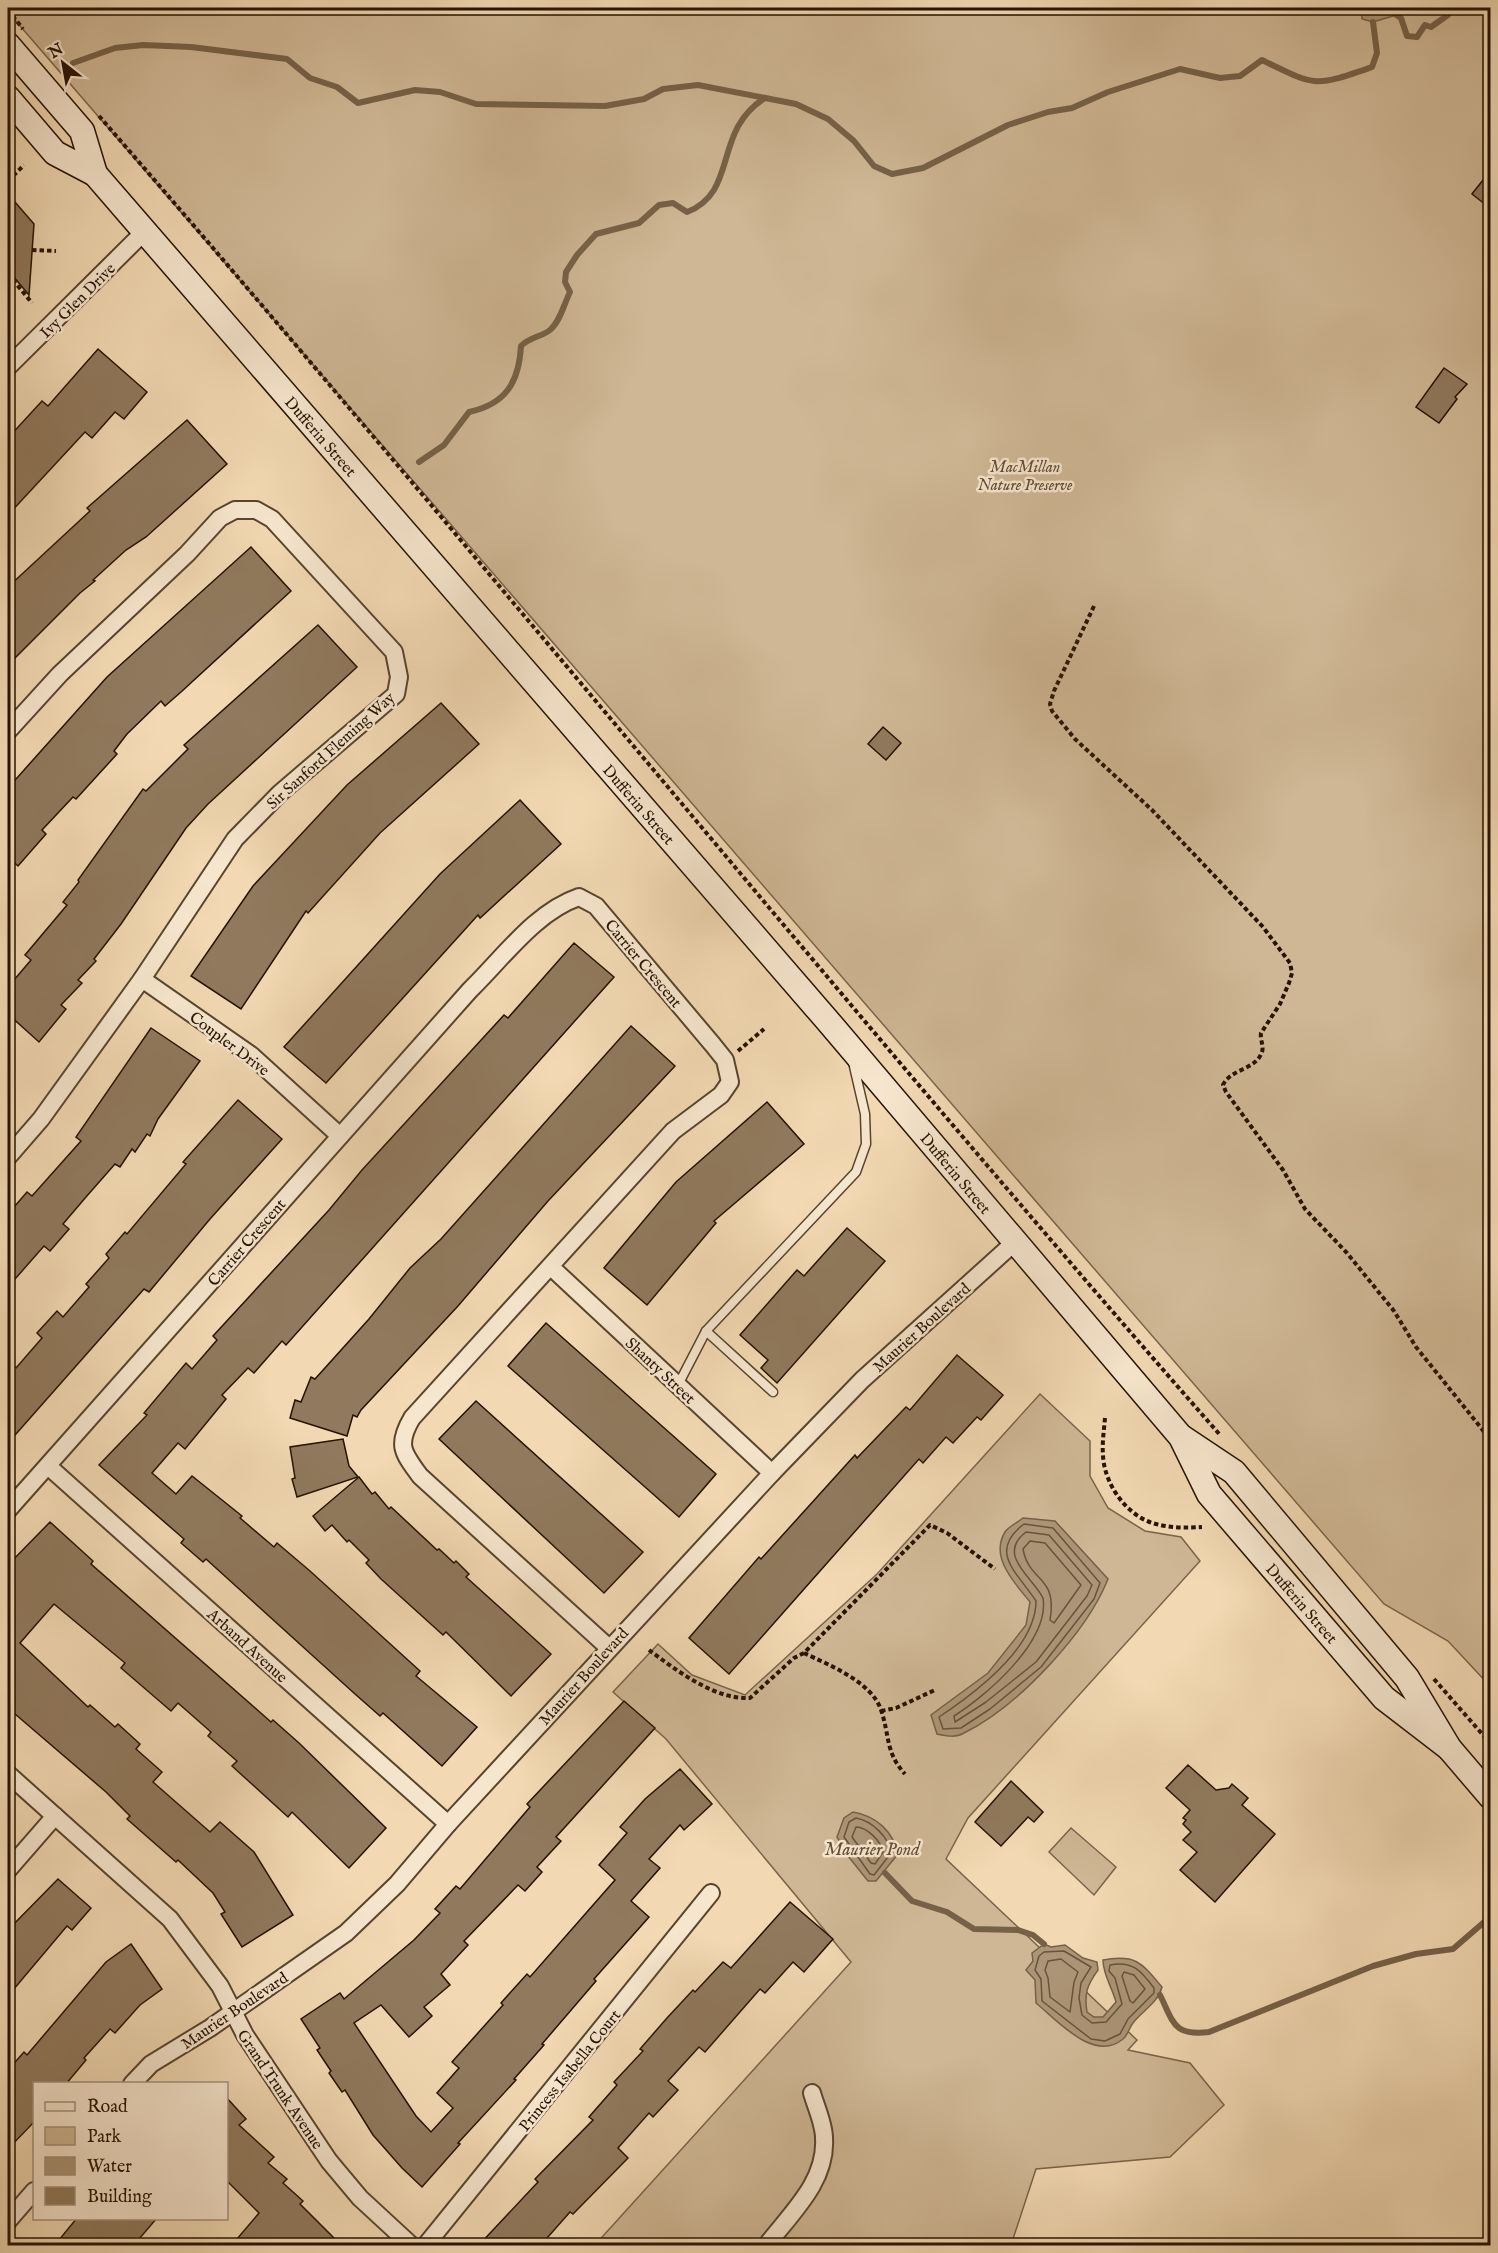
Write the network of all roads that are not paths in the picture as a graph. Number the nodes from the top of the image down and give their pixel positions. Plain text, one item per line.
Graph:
1 (8, 45) edge
2 (8, 98) edge
3 (95, 174) junction
4 (144, 232) junction
5 (8, 366) edge
6 (8, 732) edge
7 (142, 979) junction
8 (849, 1047) junction
9 (340, 1136) junction
10 (8, 1157) edge
11 (1015, 1242) junction
12 (551, 1267) junction
13 (706, 1331) junction
14 (678, 1385) junction
15 (772, 1392) dead end
16 (1180, 1437) junction
17 (48, 1466) junction
18 (772, 1473) junction
19 (8, 1510) edge
20 (609, 1648) junction
21 (1449, 1748) junction
22 (8, 1774) edge
23 (1491, 1796) edge
24 (55, 1816) junction
25 (448, 1824) junction
26 (8, 1870) edge
27 (711, 1893) dead end
28 (231, 2012) junction
29 (134, 2082) edge
30 (812, 2093) dead end
31 (33, 2192) edge
32 (8, 2221) edge
33 (412, 2246) edge
34 (425, 2246) edge
35 (766, 2246) edge

1 - 3 main road, Dufferin Street
2 - 3 main road, Dufferin Street
3 - 4 main road, Dufferin Street
4 - 5 street, Ivy Glen Drive
4 - 8 main road, Dufferin Street
6 - 7 street, Sir Sanford Fleming Way
7 - 9 street, Coupler Drive
7 - 10 street, Sir Sanford Fleming Way
8 - 11 main road, Dufferin Street
8 - 13 lane
9 - 12 street, Carrier Crescent
9 - 17 street, Carrier Crescent
11 - 16 main road, Dufferin Street
11 - 18 street, Maurier Boulevard
12 - 14 street, Shanty Street
12 - 20 street, Carrier Crescent
13 - 14 lane
13 - 15 lane
14 - 18 street, Shanty Street
16 - 21 main road, Dufferin Street
16 - 21 main road, Dufferin Street
17 - 19 street, Carrier Crescent
17 - 25 street, Arband Avenue
18 - 20 street, Maurier Boulevard
20 - 25 street, Maurier Boulevard
21 - 23 main road, Dufferin Street
22 - 24 street, Grand Trunk Avenue
24 - 26 street
24 - 28 street, Grand Trunk Avenue
25 - 28 street, Maurier Boulevard
27 - 34 street, Princess Isabella Court
28 - 29 street, Maurier Boulevard
28 - 33 street, Grand Trunk Avenue
30 - 35 street
31 - 32 street

